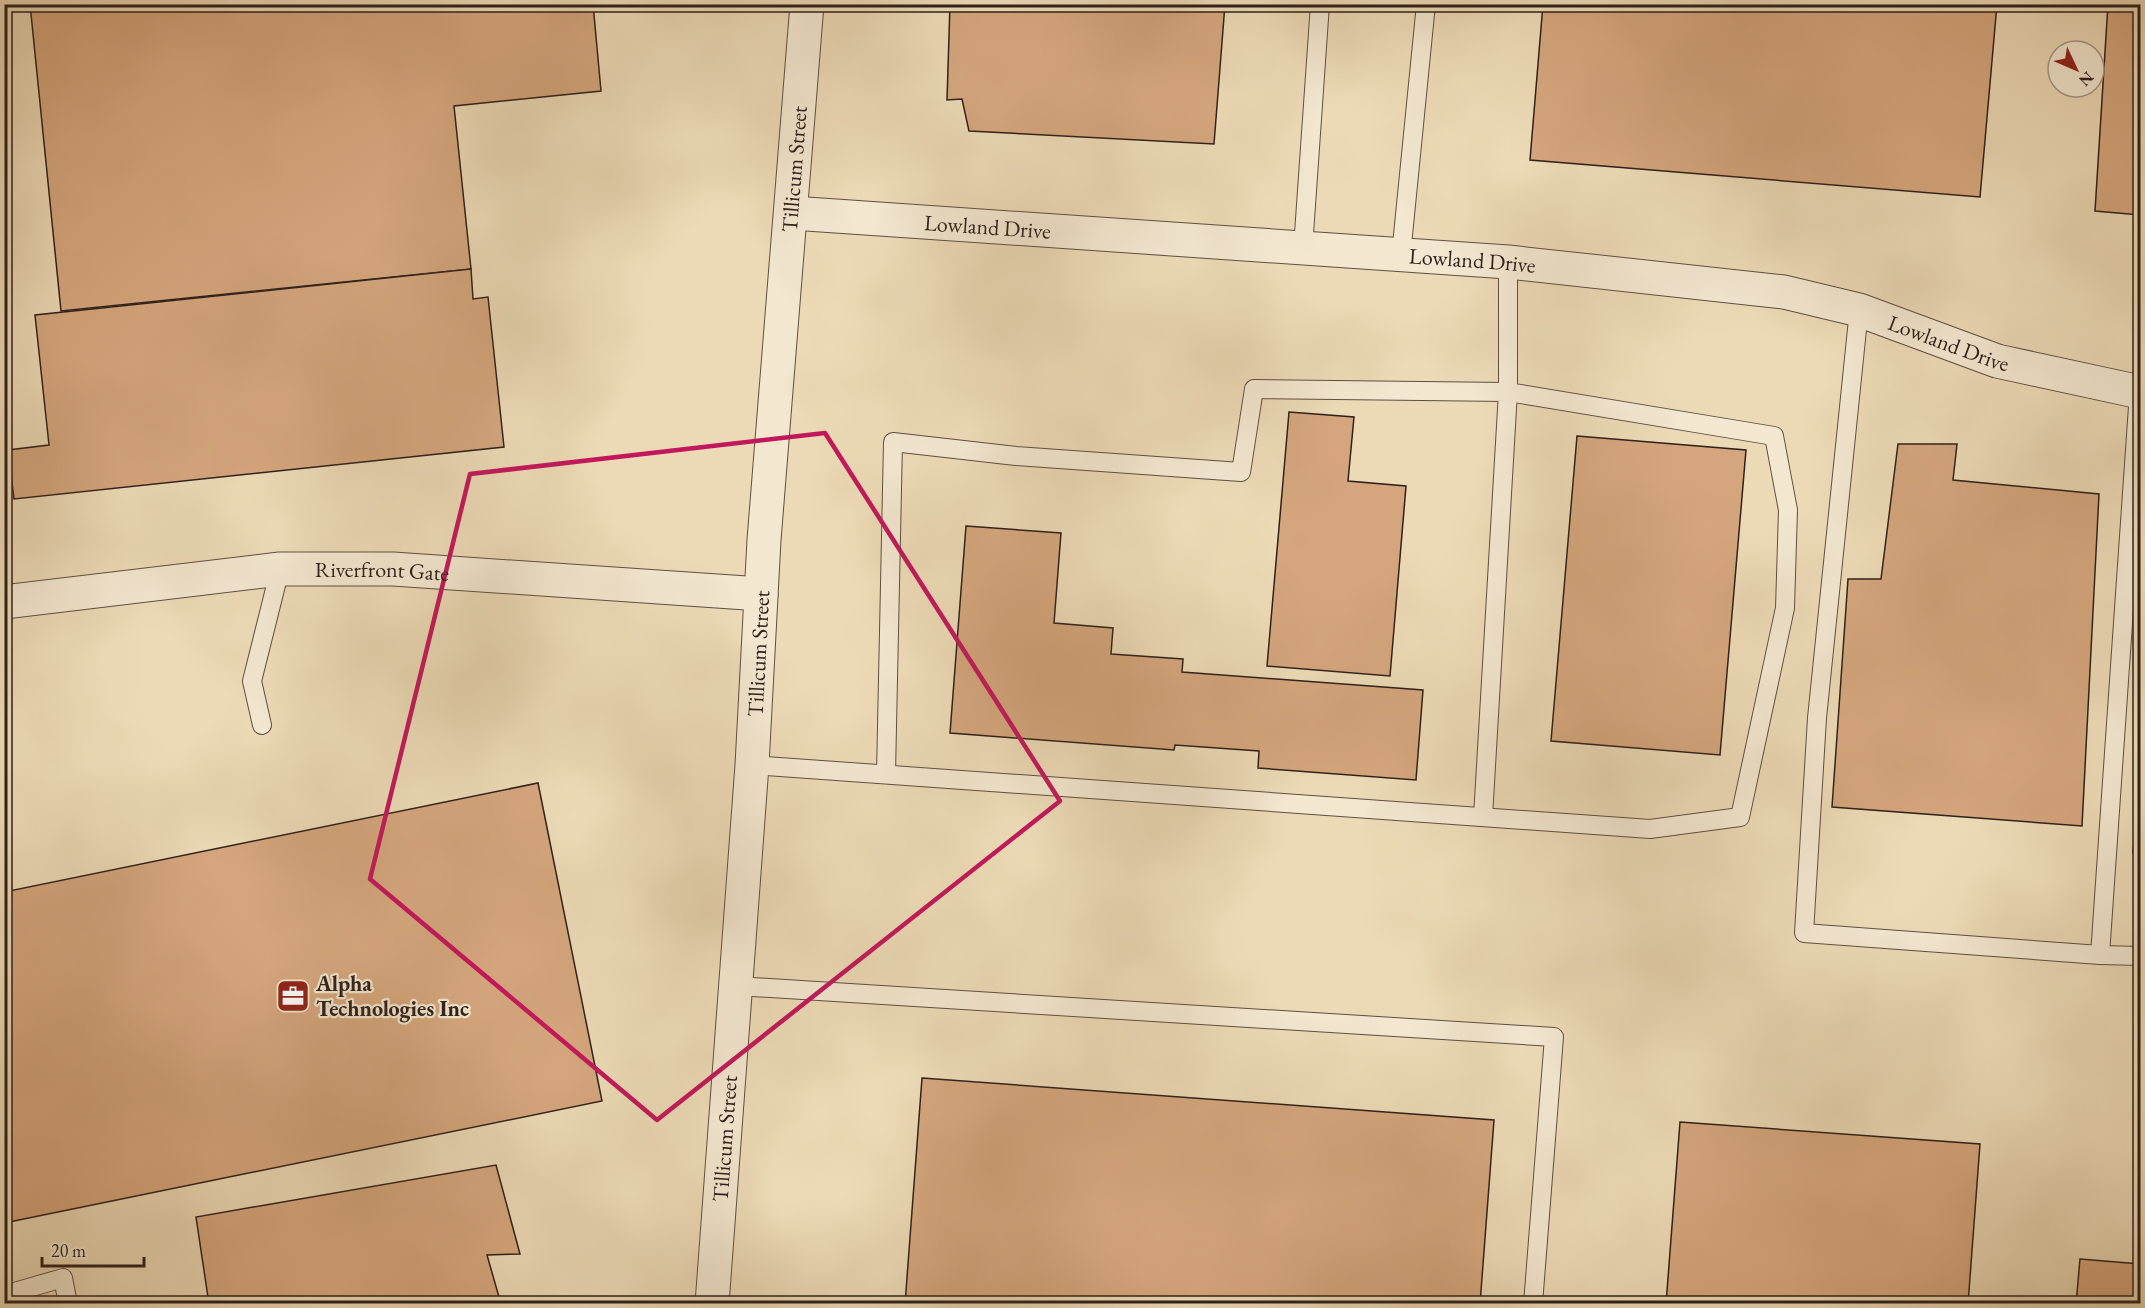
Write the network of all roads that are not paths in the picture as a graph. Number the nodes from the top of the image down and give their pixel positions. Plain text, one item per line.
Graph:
1 (807, 4) edge
2 (1320, 4) edge
3 (1426, 4) edge
4 (792, 213) junction
5 (1303, 248) junction
6 (1401, 255) junction
7 (1508, 262) junction
8 (1859, 310) junction
9 (1508, 392) junction
10 (2140, 392) edge
11 (2136, 517) edge
12 (280, 569) junction
13 (761, 594) junction
14 (4, 603) edge
15 (262, 725) dead end
16 (752, 765) junction
17 (886, 774) junction
18 (1483, 817) junction
19 (2100, 955) junction
20 (2140, 956) edge
21 (737, 986) junction
22 (4, 1295) edge
23 (68, 1304) edge
24 (712, 1304) edge
25 (1533, 1304) edge

1 - 4 street, Tillicum Street
2 - 5 lane
3 - 6 lane
4 - 5 street, Lowland Drive
4 - 13 street, Tillicum Street
5 - 6 street, Lowland Drive
6 - 7 street, Lowland Drive
7 - 8 street, Lowland Drive
7 - 9 lane
8 - 10 street, Lowland Drive
8 - 19 lane
9 - 17 lane
9 - 18 lane
9 - 18 lane
10 - 11 lane
11 - 19 lane
12 - 13 street, Riverfront Gate
12 - 14 street, Riverfront Gate
12 - 15 lane
13 - 16 street, Tillicum Street
16 - 17 lane
16 - 21 street, Tillicum Street
17 - 18 lane
19 - 20 lane
21 - 24 street, Tillicum Street
21 - 25 lane
22 - 23 lane

